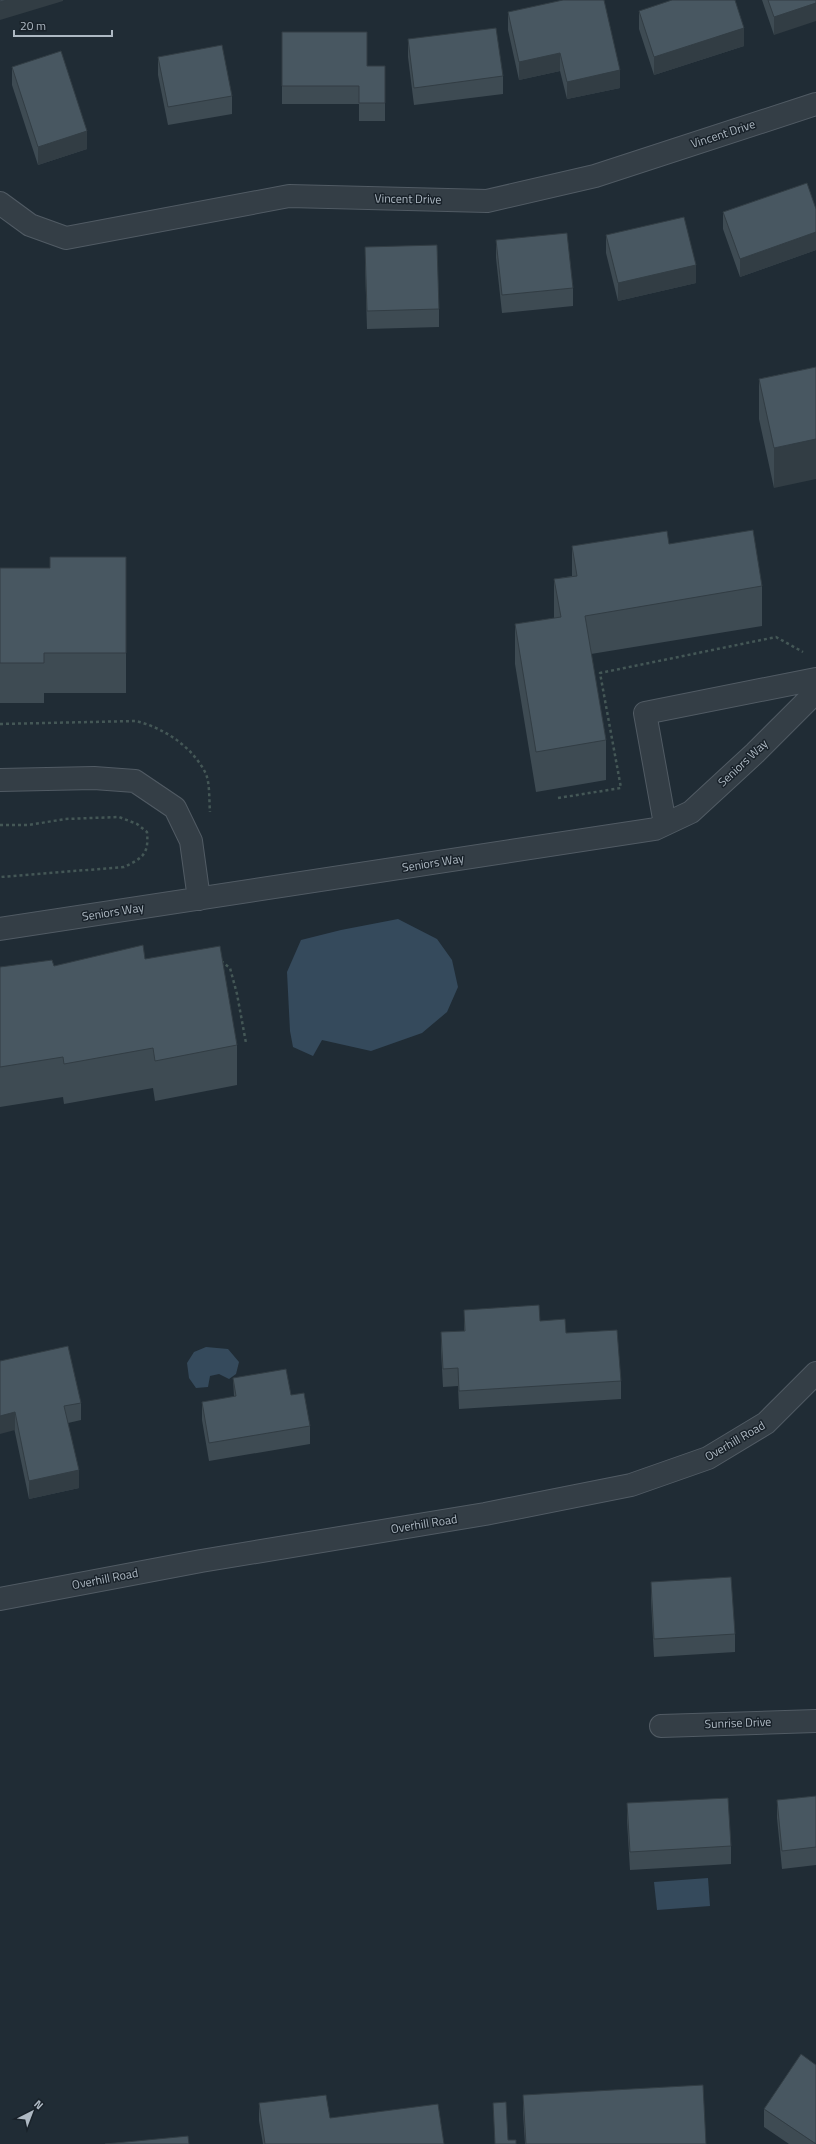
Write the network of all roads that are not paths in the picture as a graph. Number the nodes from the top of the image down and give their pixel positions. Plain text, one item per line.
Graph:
1 (816, 104) edge
2 (0, 203) edge
3 (816, 679) edge
4 (816, 692) edge
5 (0, 780) edge
6 (665, 824) junction
7 (199, 899) junction
8 (0, 929) edge
9 (816, 1373) edge
10 (0, 1599) edge
11 (816, 1721) edge
12 (661, 1726) dead end

1 - 2 street, Vincent Drive
3 - 6 street
4 - 6 street, Seniors Way
5 - 7 street
6 - 7 street, Seniors Way
7 - 8 street, Seniors Way
9 - 10 street, Overhill Road
11 - 12 street, Sunrise Drive

